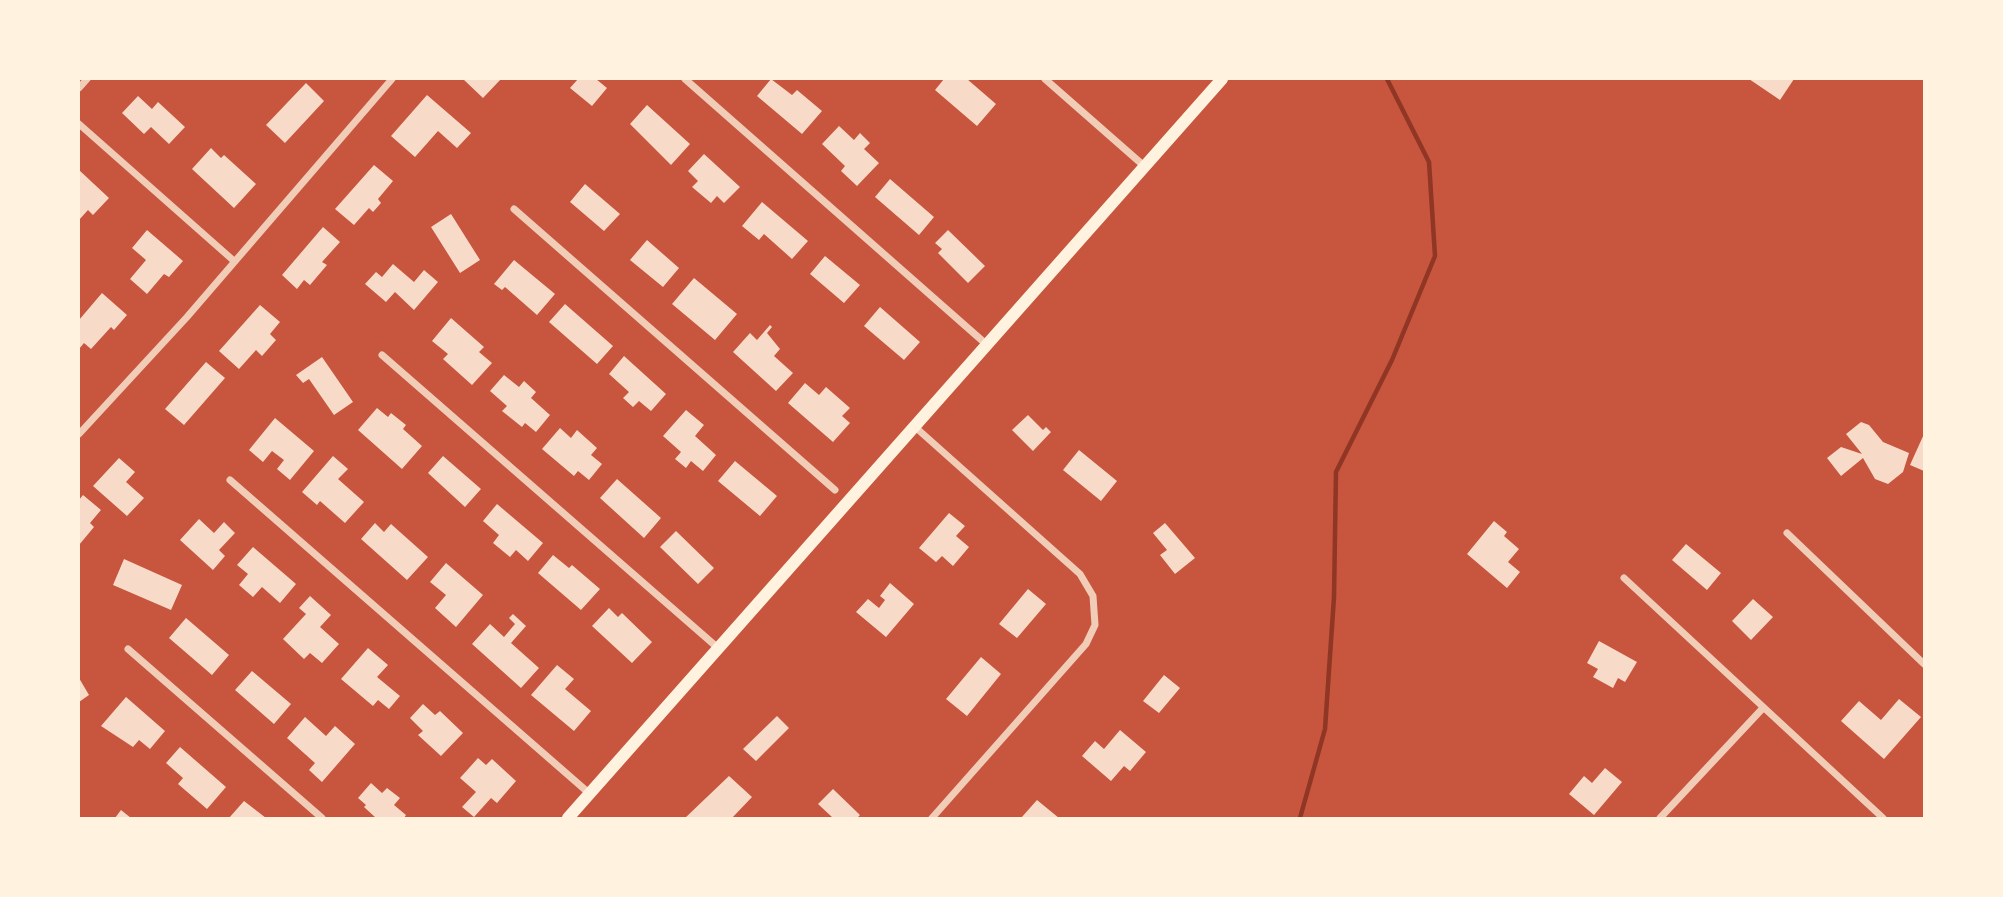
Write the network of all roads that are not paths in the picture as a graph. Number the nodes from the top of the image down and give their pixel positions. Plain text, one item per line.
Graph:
1 (87, 79) edge
2 (392, 79) edge
3 (685, 79) edge
4 (1045, 79) edge
5 (1222, 79) edge
6 (79, 88) edge
7 (79, 124) edge
8 (1143, 165) junction
9 (514, 209) dead end
10 (234, 261) junction
11 (986, 344) junction
12 (382, 355) dead end
13 (914, 426) junction
14 (79, 434) edge
15 (230, 480) dead end
16 (835, 490) dead end
17 (1787, 533) dead end
18 (1624, 578) dead end
19 (718, 648) junction
20 (128, 649) dead end
21 (1924, 664) edge
22 (1763, 708) junction
23 (590, 794) junction
24 (321, 818) edge
25 (568, 818) edge
26 (932, 818) edge
27 (1660, 818) edge
28 (1883, 818) edge

1 - 6 street
2 - 10 street
3 - 11 street
4 - 8 street
5 - 8 main road
7 - 10 street
8 - 11 main road
9 - 16 street
10 - 14 street
11 - 13 main road
12 - 19 street
13 - 19 main road
13 - 26 street
15 - 23 street
17 - 21 street
18 - 22 street
19 - 23 main road
20 - 24 street
22 - 27 street
22 - 28 street
23 - 25 main road

